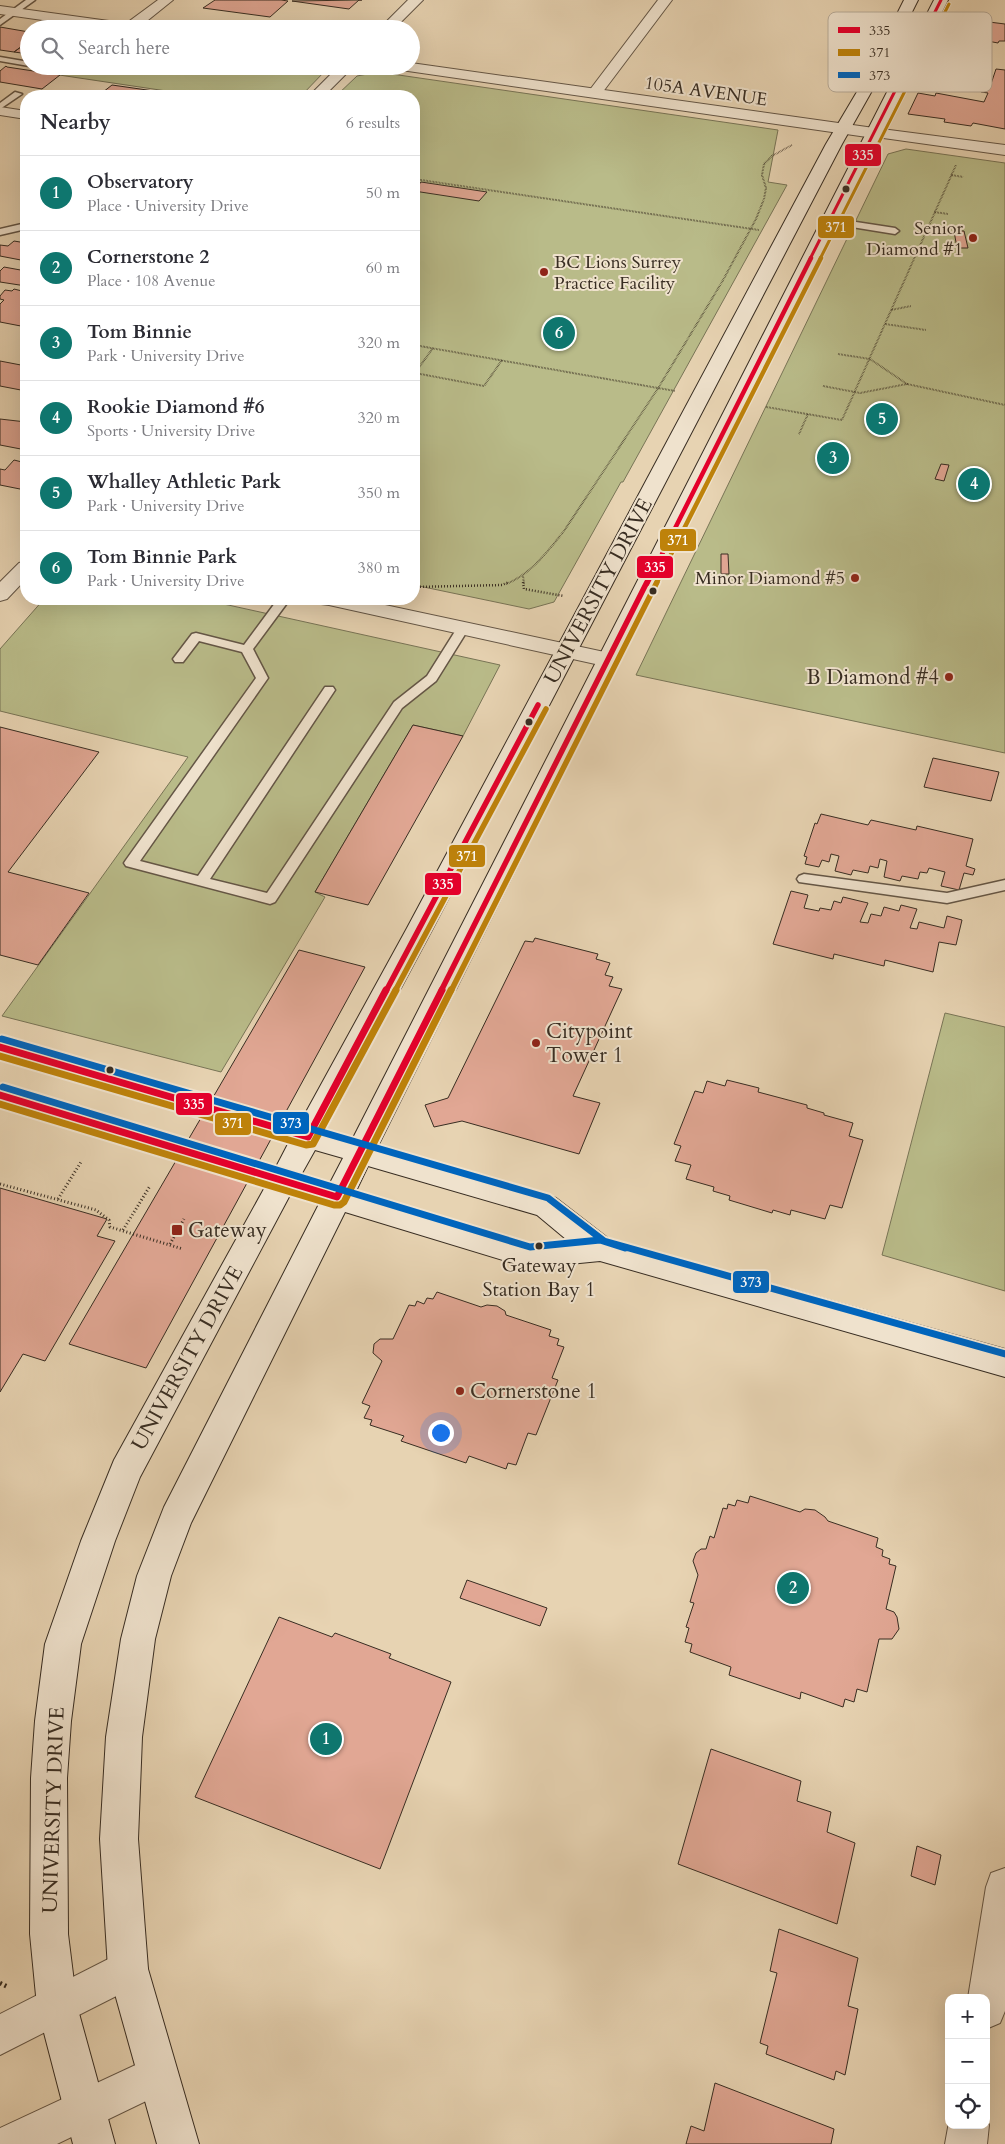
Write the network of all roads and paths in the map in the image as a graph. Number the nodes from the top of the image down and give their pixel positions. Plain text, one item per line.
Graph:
1 (31, 0) edge
2 (166, 0) edge
3 (416, 0) edge
4 (665, 0) edge
5 (911, 0) edge
6 (941, 0) edge
7 (0, 10) edge
8 (14, 12) junction
9 (905, 12) edge
10 (935, 12) edge
11 (74, 20) edge
12 (143, 20) edge
13 (395, 20) edge
14 (0, 23) edge
15 (0, 59) edge
16 (20, 62) edge
17 (420, 69) edge
18 (338, 75) edge
19 (322, 90) edge
20 (864, 92) edge
21 (895, 92) edge
22 (18, 94) dead end
23 (594, 94) junction
24 (0, 109) edge
25 (20, 114) edge
26 (843, 129) junction
27 (874, 134) junction
28 (796, 144) dead end
29 (1005, 150) edge
30 (957, 162) dead end
31 (951, 175) junction
32 (963, 177) dead end
33 (420, 180) edge
34 (934, 212) junction
35 (948, 214) dead end
36 (830, 221) junction
37 (20, 228) edge
38 (750, 229) junction
39 (764, 231) dead end
40 (895, 231) dead end
41 (0, 232) edge
42 (916, 253) junction
43 (930, 255) dead end
44 (911, 306) dead end
45 (891, 310) junction
46 (885, 324) junction
47 (926, 330) dead end
48 (420, 346) edge
49 (433, 348) junction
50 (838, 354) dead end
51 (870, 359) junction
52 (502, 360) junction
53 (420, 366) edge
54 (420, 374) edge
55 (907, 384) junction
56 (823, 386) dead end
57 (660, 388) junction
58 (678, 392) dead end
59 (855, 392) junction
60 (1005, 405) edge
61 (766, 406) dead end
62 (808, 414) junction
63 (799, 434) dead end
64 (20, 573) edge
65 (523, 576) junction
66 (420, 587) edge
67 (0, 595) edge
68 (564, 596) dead end
69 (280, 605) edge
70 (357, 605) edge
71 (463, 628) junction
72 (247, 649) junction
73 (567, 650) junction
74 (179, 659) dead end
75 (609, 660) junction
76 (329, 690) dead end
77 (804, 879) dead end
78 (202, 881) junction
79 (1005, 885) edge
80 (0, 1047) edge
81 (0, 1095) edge
82 (308, 1137) junction
83 (360, 1152) junction
84 (81, 1162) dead end
85 (284, 1181) junction
86 (0, 1184) edge
87 (150, 1186) dead end
88 (337, 1198) junction
89 (58, 1200) junction
90 (184, 1219) dead end
91 (123, 1230) junction
92 (170, 1244) junction
93 (183, 1249) dead end
94 (600, 1249) junction
95 (1005, 1363) edge
96 (1005, 1887) edge
97 (128, 1969) junction
98 (0, 1983) edge
99 (8, 1987) dead end
100 (988, 1994) edge
101 (57, 2006) junction
102 (0, 2035) edge
103 (157, 2075) junction
104 (89, 2126) edge
105 (968, 2129) edge
106 (12, 2144) edge
107 (178, 2144) edge
108 (966, 2144) edge

1 - 8 lane
2 - 12 main road
3 - 13 main road
4 - 23 main road
5 - 9 main road, UNIVERSITY DRIVE
6 - 10 main road, UNIVERSITY DRIVE
7 - 8 main road
8 - 11 main road
8 - 14 lane
15 - 16 lane
17 - 23 main road, 105A AVENUE
18 - 19 main road
20 - 26 main road, UNIVERSITY DRIVE
21 - 27 main road, UNIVERSITY DRIVE
22 - 24 lane
23 - 26 main road, 105A AVENUE
24 - 25 main road
26 - 27 main road, 105A AVENUE
26 - 73 main road, UNIVERSITY DRIVE
27 - 29 main road, 105A AVENUE
27 - 36 main road, UNIVERSITY DRIVE
28 - 38 path
30 - 31 path
31 - 32 path
31 - 34 path
33 - 38 path
34 - 35 path
34 - 42 path
36 - 40 lane
36 - 75 main road, UNIVERSITY DRIVE
37 - 41 lane
38 - 39 path
38 - 57 path
42 - 43 path
42 - 45 path
44 - 45 path
45 - 46 path
46 - 47 path
46 - 51 path
48 - 49 path
49 - 52 path
49 - 53 path
50 - 51 path
51 - 55 path
51 - 59 path
52 - 54 path
52 - 57 path
55 - 59 path
55 - 60 path
56 - 59 path
57 - 58 path
57 - 65 path
59 - 62 path
61 - 62 path
62 - 63 path
64 - 67 main road
65 - 66 path
65 - 68 path
69 - 72 lane
70 - 71 main road
71 - 73 main road
71 - 78 lane
72 - 74 lane
72 - 78 lane
73 - 75 main road
73 - 82 main road, UNIVERSITY DRIVE
75 - 83 main road, UNIVERSITY DRIVE
76 - 78 lane
77 - 79 lane
80 - 82 main road
81 - 85 main road
82 - 83 main road
82 - 85 main road, UNIVERSITY DRIVE
83 - 88 main road, UNIVERSITY DRIVE
83 - 94 main road
84 - 89 path
85 - 88 main road
85 - 101 main road, UNIVERSITY DRIVE
86 - 89 path
87 - 91 path
88 - 94 main road
88 - 97 main road, UNIVERSITY DRIVE
89 - 91 path
90 - 92 path
91 - 92 path
92 - 93 path
94 - 95 main road
96 - 100 main road
97 - 101 main road
97 - 103 main road, UNIVERSITY DRIVE
98 - 99 path
101 - 102 main road
101 - 104 main road, UNIVERSITY DRIVE
103 - 104 main road
103 - 107 main road, UNIVERSITY DRIVE
104 - 106 main road
105 - 108 main road

